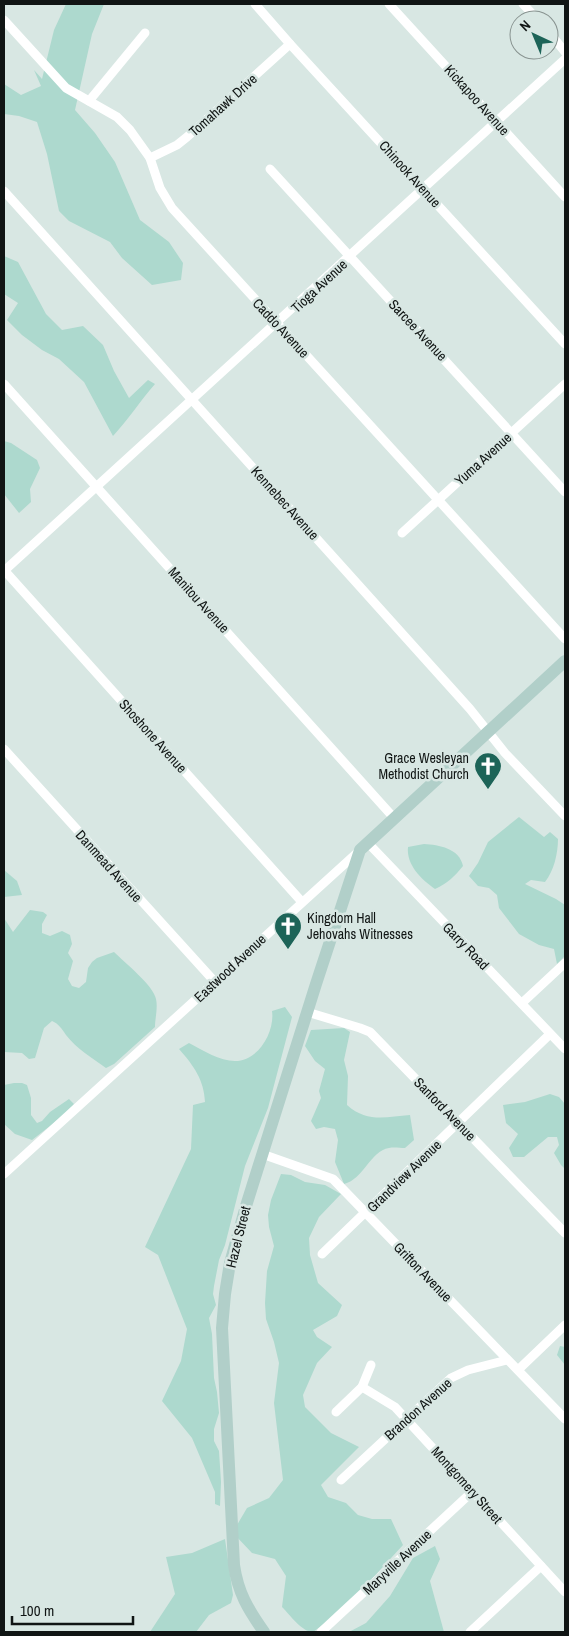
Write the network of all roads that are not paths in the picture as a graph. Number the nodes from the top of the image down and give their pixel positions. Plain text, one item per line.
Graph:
1 (256, 4) edge
2 (388, 4) edge
3 (4, 20) edge
4 (146, 33) dead end
5 (290, 44) junction
6 (565, 59) edge
7 (89, 101) junction
8 (496, 122) junction
9 (150, 158) junction
10 (270, 170) dead end
11 (424, 189) junction
12 (4, 191) edge
13 (565, 197) edge
14 (350, 257) junction
15 (277, 324) junction
16 (565, 344) edge
17 (4, 384) edge
18 (565, 384) edge
19 (193, 400) junction
20 (512, 432) junction
21 (96, 487) junction
22 (565, 492) edge
23 (438, 500) junction
24 (402, 534) dead end
25 (4, 570) edge
26 (565, 639) edge
27 (565, 661) edge
28 (488, 732) junction
29 (4, 749) edge
30 (565, 816) edge
31 (394, 818) junction
32 (364, 847) junction
33 (302, 902) junction
34 (565, 963) edge
35 (215, 982) junction
36 (522, 1003) junction
37 (307, 1012) junction
38 (550, 1034) junction
39 (565, 1049) edge
40 (459, 1123) junction
41 (262, 1154) junction
42 (4, 1174) edge
43 (366, 1212) junction
44 (565, 1233) edge
45 (322, 1254) dead end
46 (565, 1325) edge
47 (507, 1360) junction
48 (371, 1365) dead end
49 (518, 1370) junction
50 (362, 1387) junction
51 (336, 1412) dead end
52 (407, 1419) junction
53 (565, 1419) edge
54 (341, 1480) dead end
55 (473, 1492) junction
56 (541, 1566) junction
57 (565, 1592) edge
58 (264, 1632) edge
59 (321, 1632) edge
60 (470, 1632) edge

1 - 5 street, Chinook Avenue
2 - 8 street, Kickapoo Avenue
3 - 7 street, Caddo Avenue
4 - 7 street
5 - 9 street, Tomahawk Drive
5 - 11 street, Chinook Avenue
6 - 8 street, Tioga Avenue
7 - 9 street, Caddo Avenue
8 - 11 street, Tioga Avenue
8 - 13 street, Kickapoo Avenue
9 - 15 street, Caddo Avenue
10 - 14 street, Sarcee Avenue
11 - 14 street, Tioga Avenue
11 - 16 street, Chinook Avenue
12 - 19 street, Kennebec Avenue
14 - 15 street, Tioga Avenue
14 - 20 street, Sarcee Avenue
15 - 19 street, Tioga Avenue
15 - 23 street, Caddo Avenue
17 - 21 street, Manitou Avenue
18 - 20 street, Yuma Avenue
19 - 21 street, Tioga Avenue
19 - 28 street, Kennebec Avenue
20 - 22 street, Sarcee Avenue
20 - 23 street, Yuma Avenue
21 - 25 street, Tioga Avenue
21 - 31 street, Manitou Avenue
23 - 24 street, Yuma Avenue
23 - 26 street, Caddo Avenue
25 - 33 street, Shoshone Avenue
27 - 28 street, Eastwood Avenue
28 - 30 street, Kennebec Avenue
28 - 31 street, Eastwood Avenue
29 - 35 street, Danmead Avenue
31 - 32 street, Eastwood Avenue
32 - 33 street, Eastwood Avenue
32 - 36 street, Garry Road
32 - 37 street, Hazel Street
33 - 35 street, Eastwood Avenue
34 - 36 street
35 - 42 street, Eastwood Avenue
36 - 38 street, Garry Road
37 - 40 street, Sanford Avenue
37 - 41 street, Hazel Street
38 - 39 street, Garry Road
38 - 40 street, Grandview Avenue
40 - 43 street, Grandview Avenue
40 - 44 street, Sanford Avenue
41 - 43 street, Grifton Avenue
41 - 58 street, Hazel Street
43 - 45 street, Grandview Avenue
43 - 47 street, Grifton Avenue
46 - 49 street
47 - 49 street, Grifton Avenue
47 - 52 street, Brandon Avenue
48 - 50 street
49 - 53 street, Grifton Avenue
50 - 51 street
50 - 52 street, Montgomery Street
52 - 54 street, Brandon Avenue
52 - 55 street, Montgomery Street
55 - 56 street, Montgomery Street
55 - 59 street, Maryville Avenue
56 - 57 street, Montgomery Street
56 - 60 street

